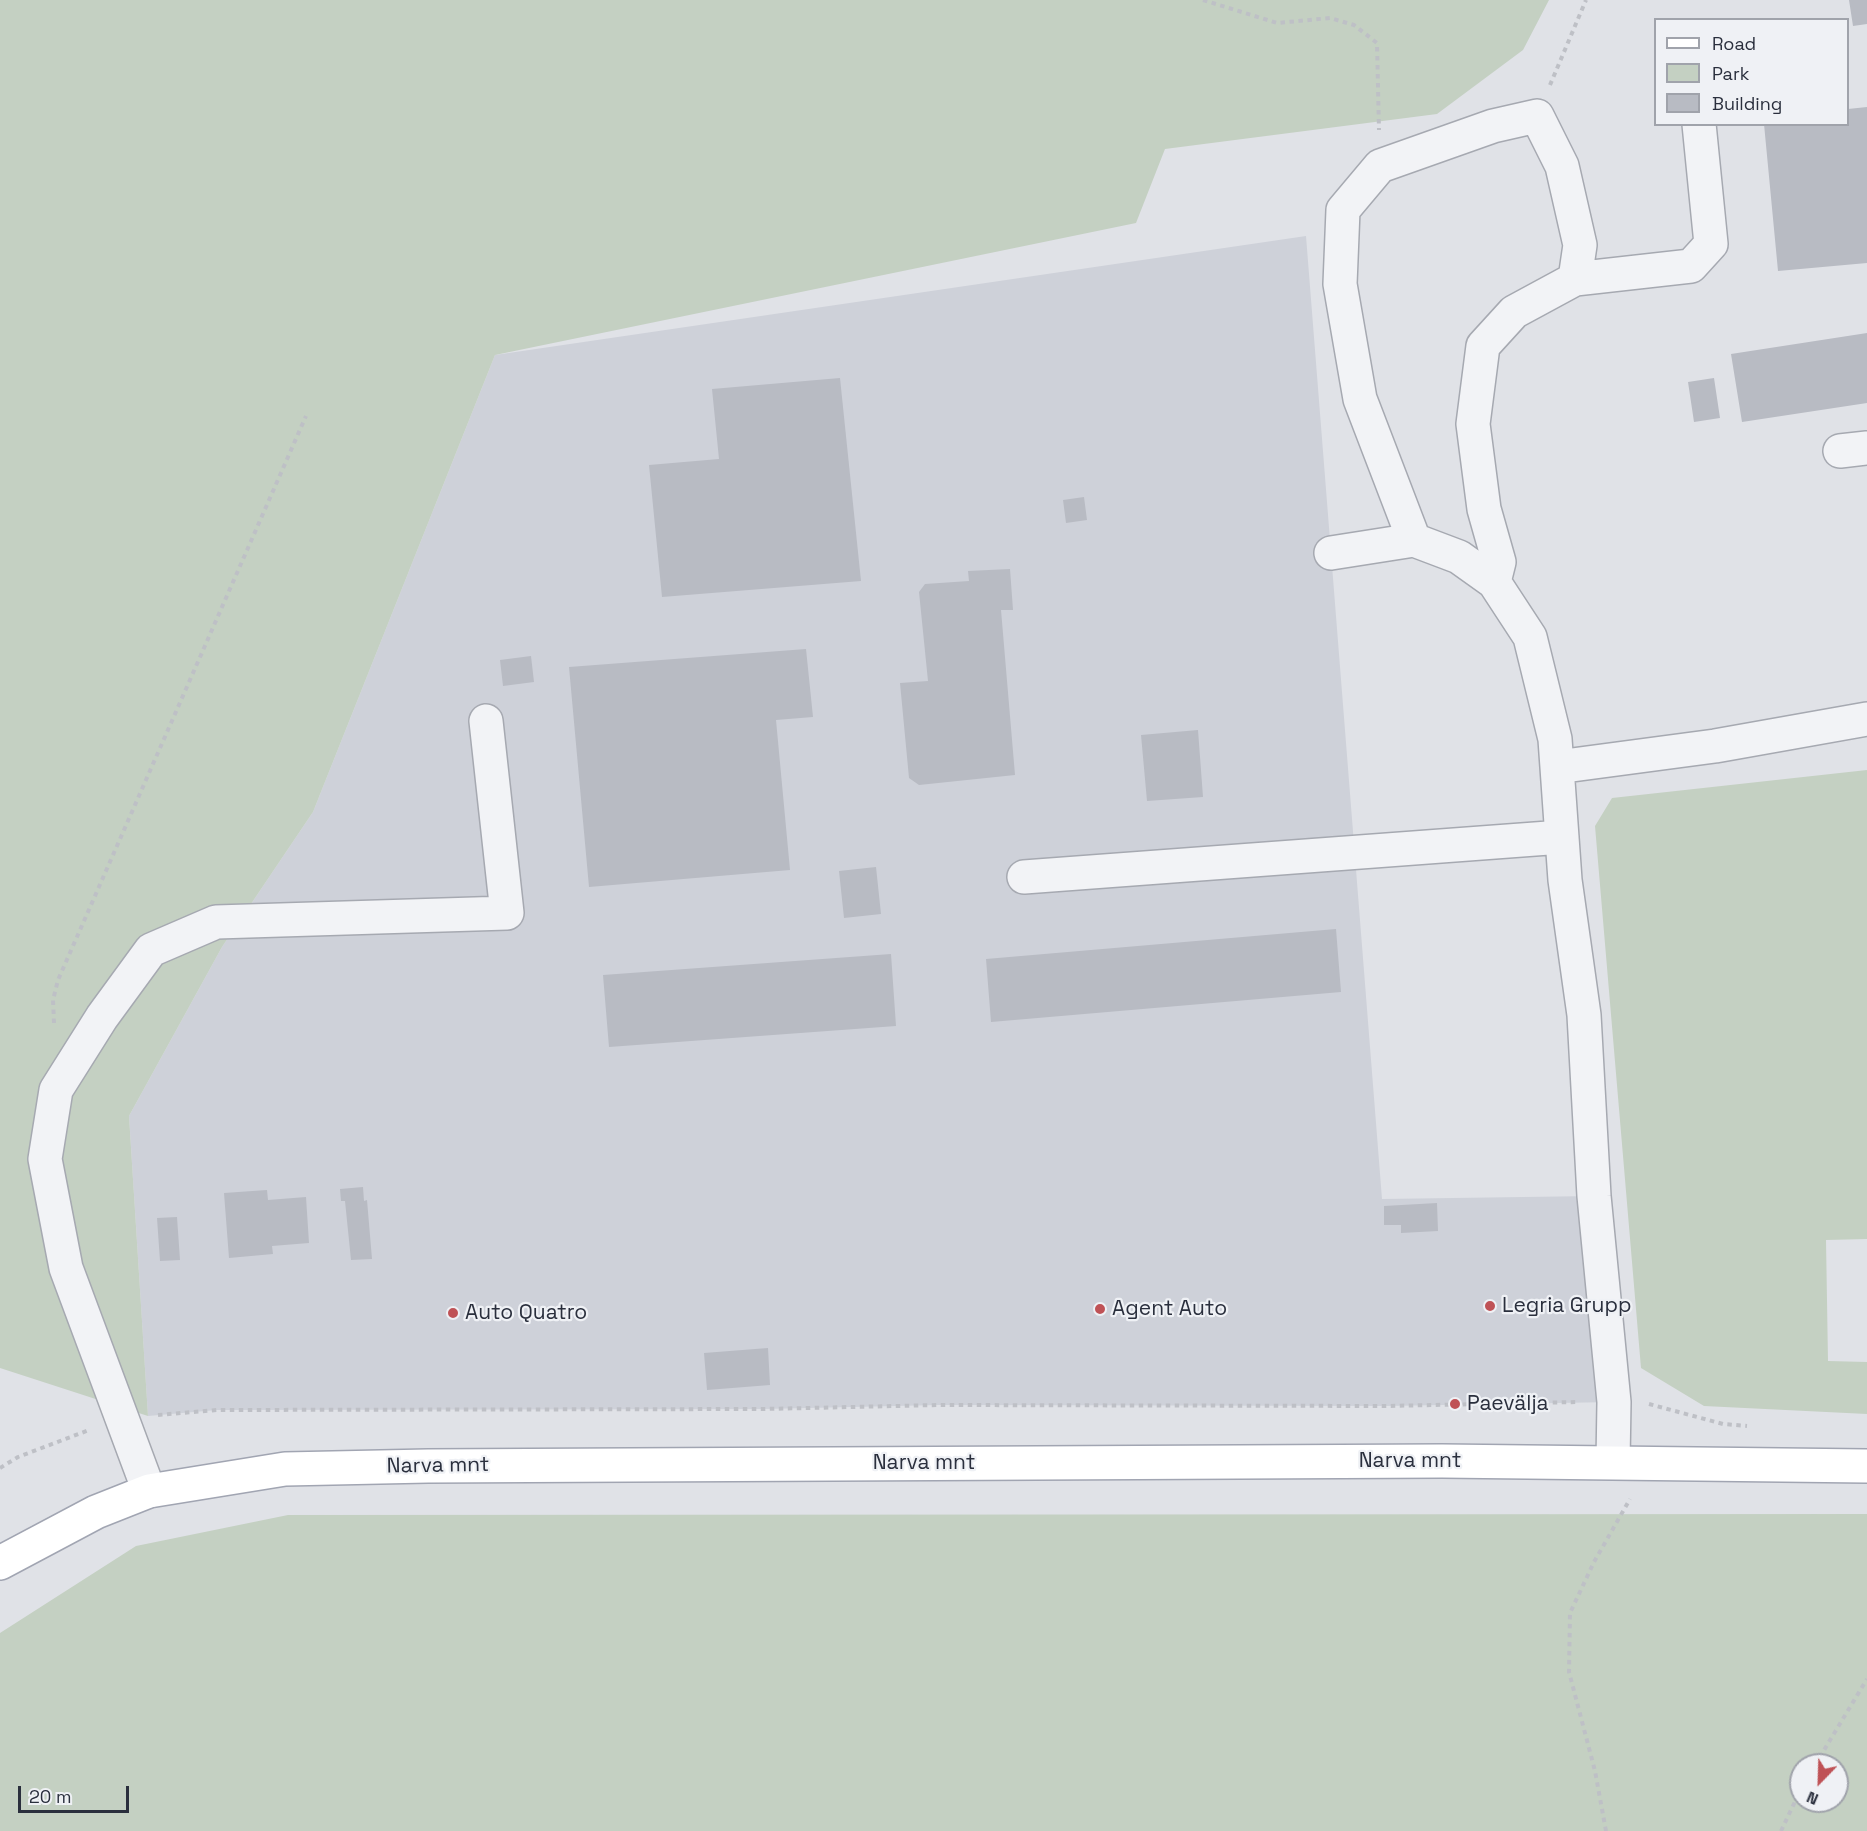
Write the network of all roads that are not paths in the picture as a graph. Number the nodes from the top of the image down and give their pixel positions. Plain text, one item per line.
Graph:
1 (1699, 126) edge
2 (1575, 279) junction
3 (1414, 540) junction
4 (1331, 553) dead end
5 (1494, 582) junction
6 (1867, 719) edge
7 (486, 721) dead end
8 (1557, 767) junction
9 (1562, 837) junction
10 (1024, 877) dead end
11 (1613, 1461) junction
12 (1867, 1466) edge
13 (149, 1491) junction
14 (0, 1563) edge

1 - 2 lane
2 - 3 lane
2 - 5 lane
3 - 4 lane
3 - 5 lane
5 - 8 lane
6 - 8 lane
7 - 13 lane
8 - 9 lane
9 - 10 lane
9 - 11 lane
11 - 12 main road, Narva mnt
11 - 13 main road, Narva mnt
13 - 14 main road, Narva mnt

